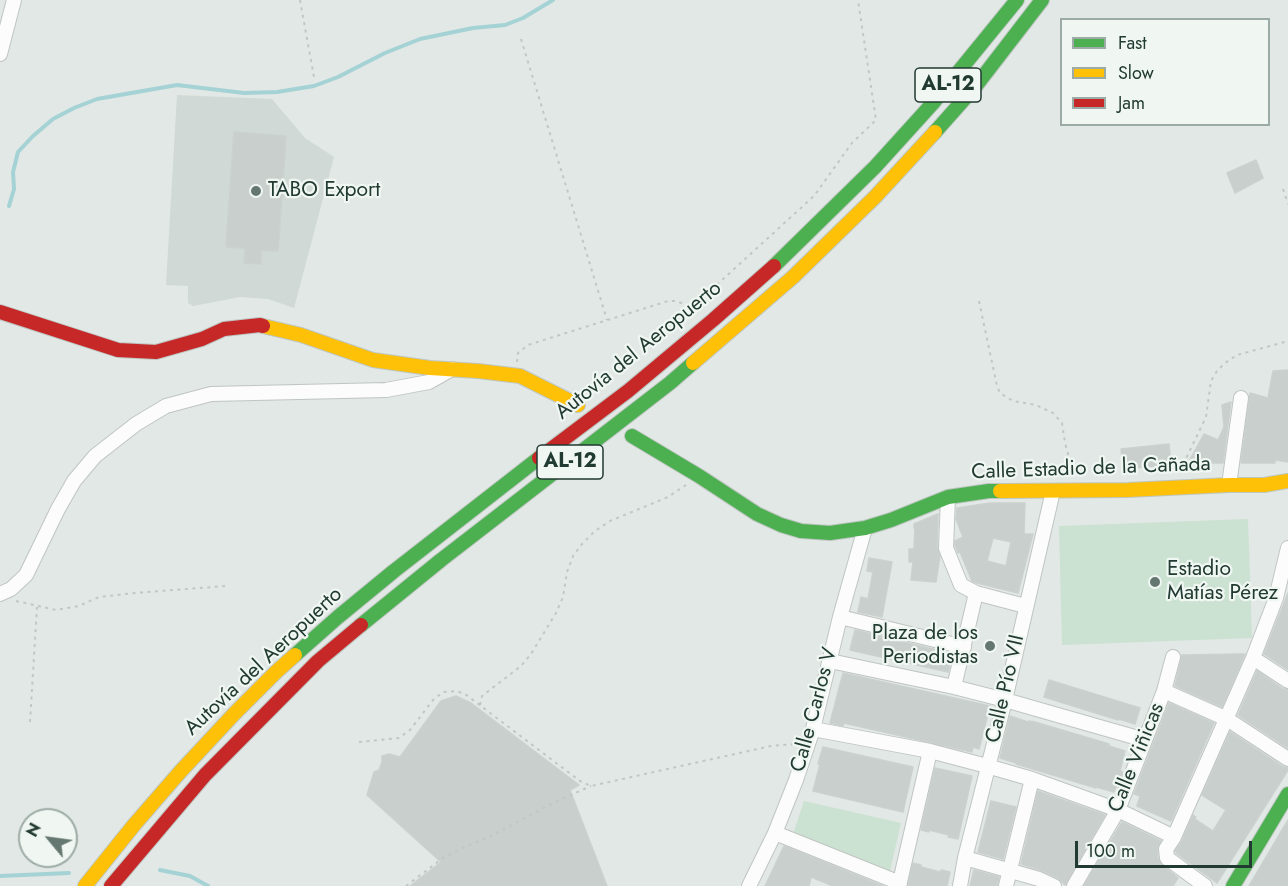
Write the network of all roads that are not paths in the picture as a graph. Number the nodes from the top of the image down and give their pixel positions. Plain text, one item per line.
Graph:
1 (14, 0) edge
2 (1017, 0) edge
3 (1042, 0) edge
4 (0, 54) edge
5 (0, 312) edge
6 (452, 369) junction
7 (1241, 398) dead end
8 (578, 405) dead end
9 (633, 436) dead end
10 (1288, 482) edge
11 (1228, 485) junction
12 (1053, 491) junction
13 (948, 497) junction
14 (865, 528) junction
15 (1288, 548) edge
16 (976, 593) junction
17 (5, 597) edge
18 (1282, 601) edge
19 (1025, 606) junction
20 (840, 617) junction
21 (964, 647) junction
22 (1173, 657) dead end
23 (1253, 658) junction
24 (830, 661) junction
25 (1288, 681) edge
26 (954, 687) junction
27 (1164, 691) junction
28 (1005, 699) junction
29 (1227, 719) junction
30 (813, 729) junction
31 (1145, 740) junction
32 (930, 751) junction
33 (1288, 759) edge
34 (987, 766) junction
35 (1032, 779) junction
36 (1288, 794) edge
37 (1118, 810) junction
38 (775, 833) junction
39 (1174, 837) junction
40 (965, 858) junction
41 (1009, 870) junction
42 (1185, 881) edge
43 (899, 884) edge
44 (85, 886) edge
45 (111, 886) edge
46 (748, 886) edge
47 (960, 886) edge
48 (1006, 886) edge
49 (1054, 886) edge
50 (1074, 886) edge
51 (1205, 886) edge
52 (1233, 886) edge

1 - 4 street
2 - 44 main road, Autovía del Aeropuerto / AL-12
3 - 45 main road, Autovía del Aeropuerto / AL-12
5 - 6 main road
6 - 8 main road
6 - 17 street
7 - 11 street
9 - 14 main road, Calle Estadio de la Cañada
10 - 11 main road, Calle Estadio de la Cañada
11 - 12 main road, Calle Estadio de la Cañada
12 - 13 main road, Calle Estadio de la Cañada
12 - 19 street, Calle Pío VII
13 - 14 main road, Calle Estadio de la Cañada
13 - 16 street
14 - 20 street, Calle Carlos V
15 - 18 street
16 - 19 street
16 - 21 street
18 - 23 street
19 - 28 street, Calle Pío VII
20 - 21 street
20 - 24 street, Calle Carlos V
21 - 26 street
22 - 27 street, Calle Viñicas
23 - 25 street
23 - 29 street
24 - 26 street
24 - 30 street, Calle Carlos V
26 - 28 street
27 - 29 street
27 - 31 street, Calle Viñicas
28 - 31 street
28 - 34 street, Calle Pío VII
29 - 33 street
29 - 39 street
30 - 32 street
30 - 38 street, Calle Carlos V
31 - 37 street, Calle Viñicas
32 - 34 street
32 - 43 street
34 - 35 street
34 - 40 street, Calle Pío VII
35 - 37 street
35 - 41 street
36 - 52 main road
37 - 39 street
37 - 50 street, Calle Viñicas
38 - 43 street
38 - 46 street, Calle Carlos V
39 - 42 street
40 - 41 street
40 - 47 street, Calle Pío VII
41 - 48 street
41 - 49 street
42 - 51 street

